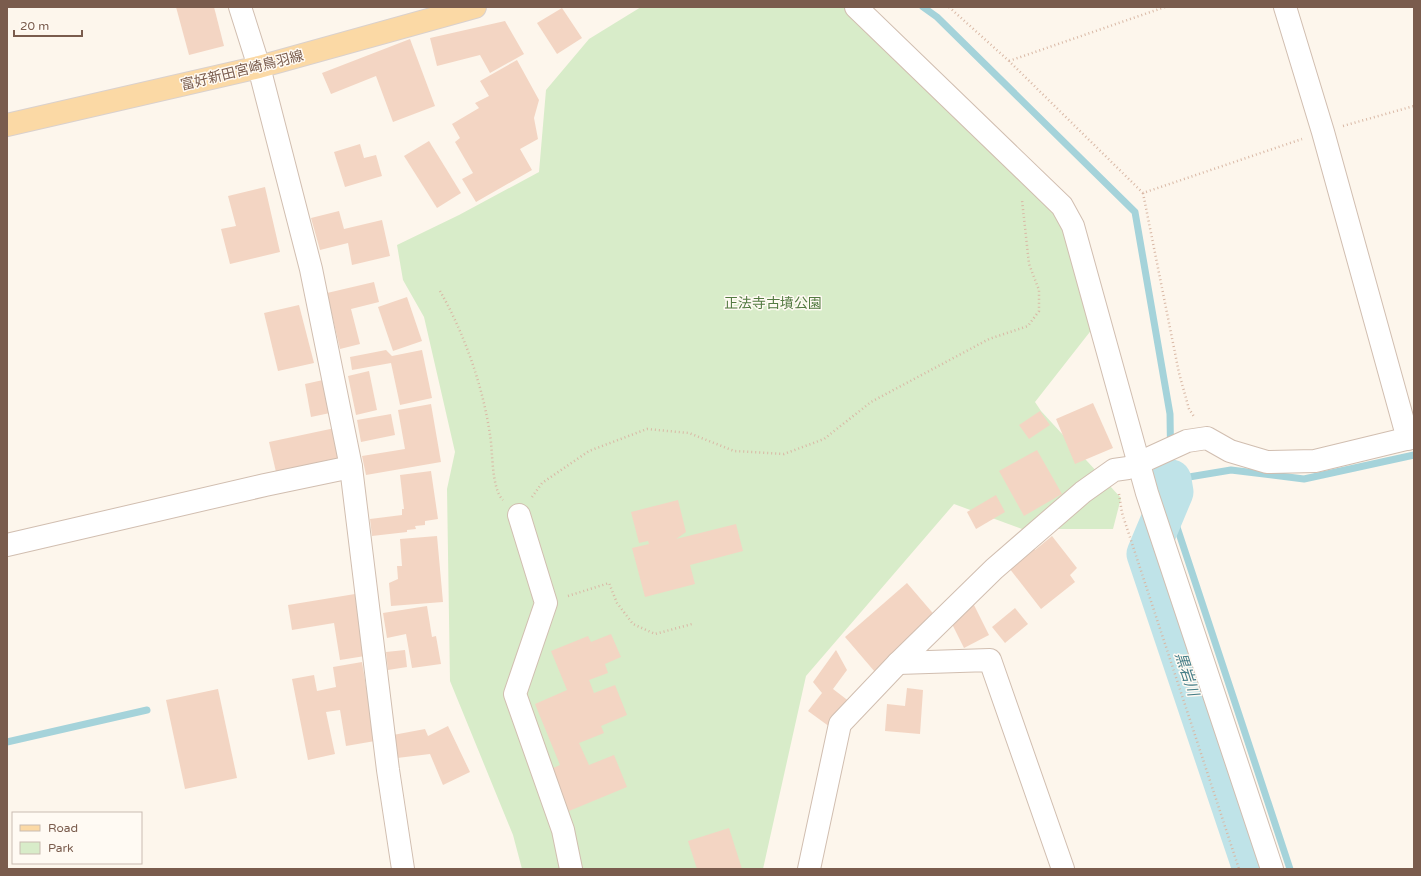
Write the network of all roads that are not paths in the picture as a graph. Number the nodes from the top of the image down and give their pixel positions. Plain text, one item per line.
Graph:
1 (240, 7) edge
2 (475, 7) edge
3 (856, 7) edge
4 (1285, 7) edge
5 (259, 68) junction
6 (7, 125) edge
7 (1411, 438) edge
8 (1148, 458) junction
9 (351, 467) junction
10 (519, 515) road end
11 (7, 545) edge
12 (898, 663) junction
13 (403, 869) edge
14 (571, 869) edge
15 (809, 869) edge
16 (1063, 869) edge
17 (1272, 869) edge

1 - 5 street
2 - 5 main road, 富好新田宮崎鳥羽線
3 - 8 street
4 - 7 street
5 - 6 main road, 富好新田宮崎鳥羽線
5 - 9 street
7 - 8 street
8 - 12 street
8 - 17 street
9 - 11 street
9 - 13 street
10 - 14 street
12 - 15 street
12 - 16 street

